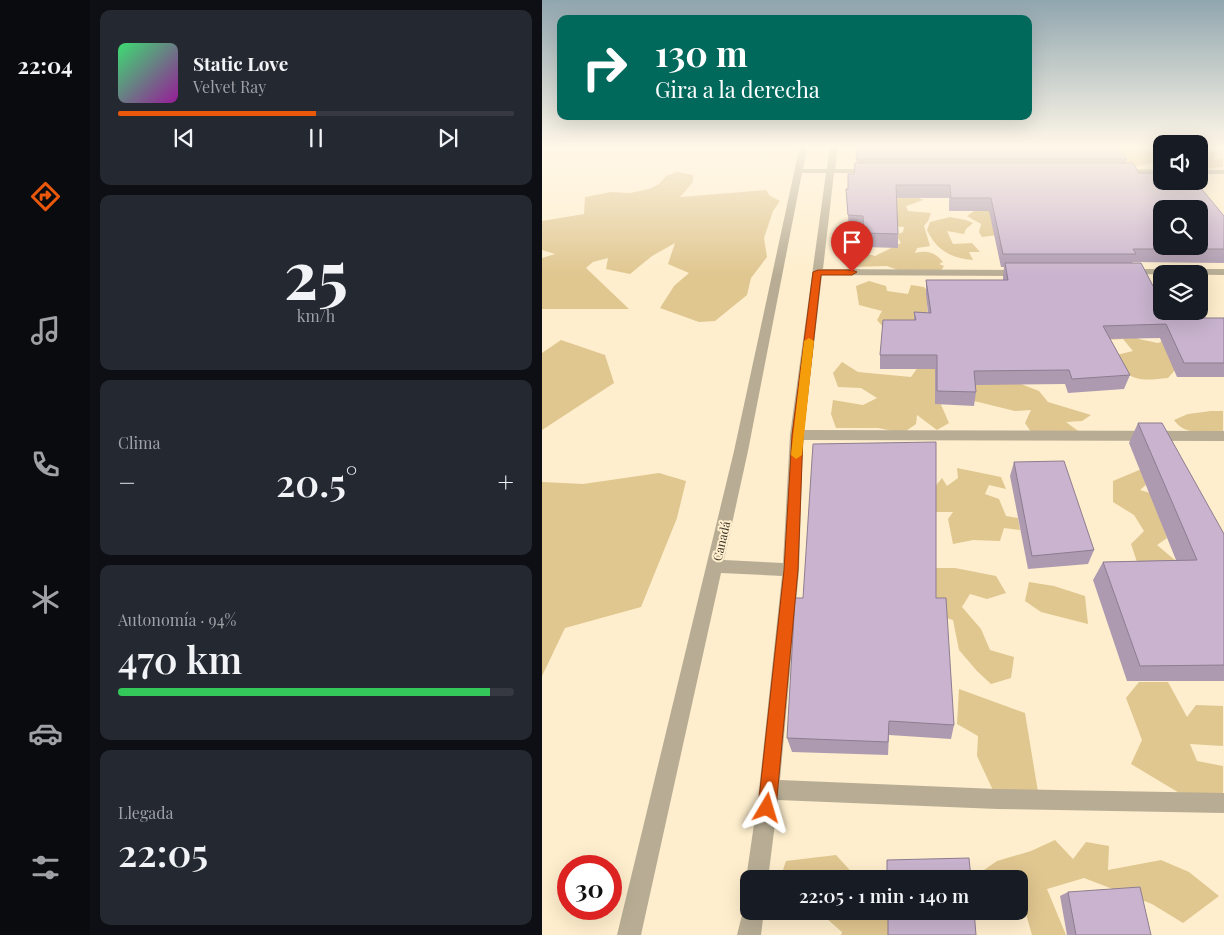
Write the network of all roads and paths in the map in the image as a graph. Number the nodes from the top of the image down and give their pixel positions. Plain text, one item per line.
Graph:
1 (794, 189) edge
2 (828, 189) edge
3 (818, 272) junction
4 (1026, 272) edge
5 (1114, 272) edge
6 (1224, 272) edge
7 (797, 435) junction
8 (1224, 436) edge
9 (715, 566) junction
10 (791, 570) junction
11 (769, 790) junction
12 (1224, 803) edge
13 (758, 870) edge
14 (752, 920) edge
15 (629, 935) edge
16 (750, 935) edge

1 - 9 street, Canadá
2 - 3 street
3 - 4 street
3 - 7 street
5 - 6 street
7 - 8 street
7 - 10 street
9 - 10 street
9 - 15 street, Canadá
10 - 11 street
11 - 12 street
11 - 13 street
14 - 16 street

